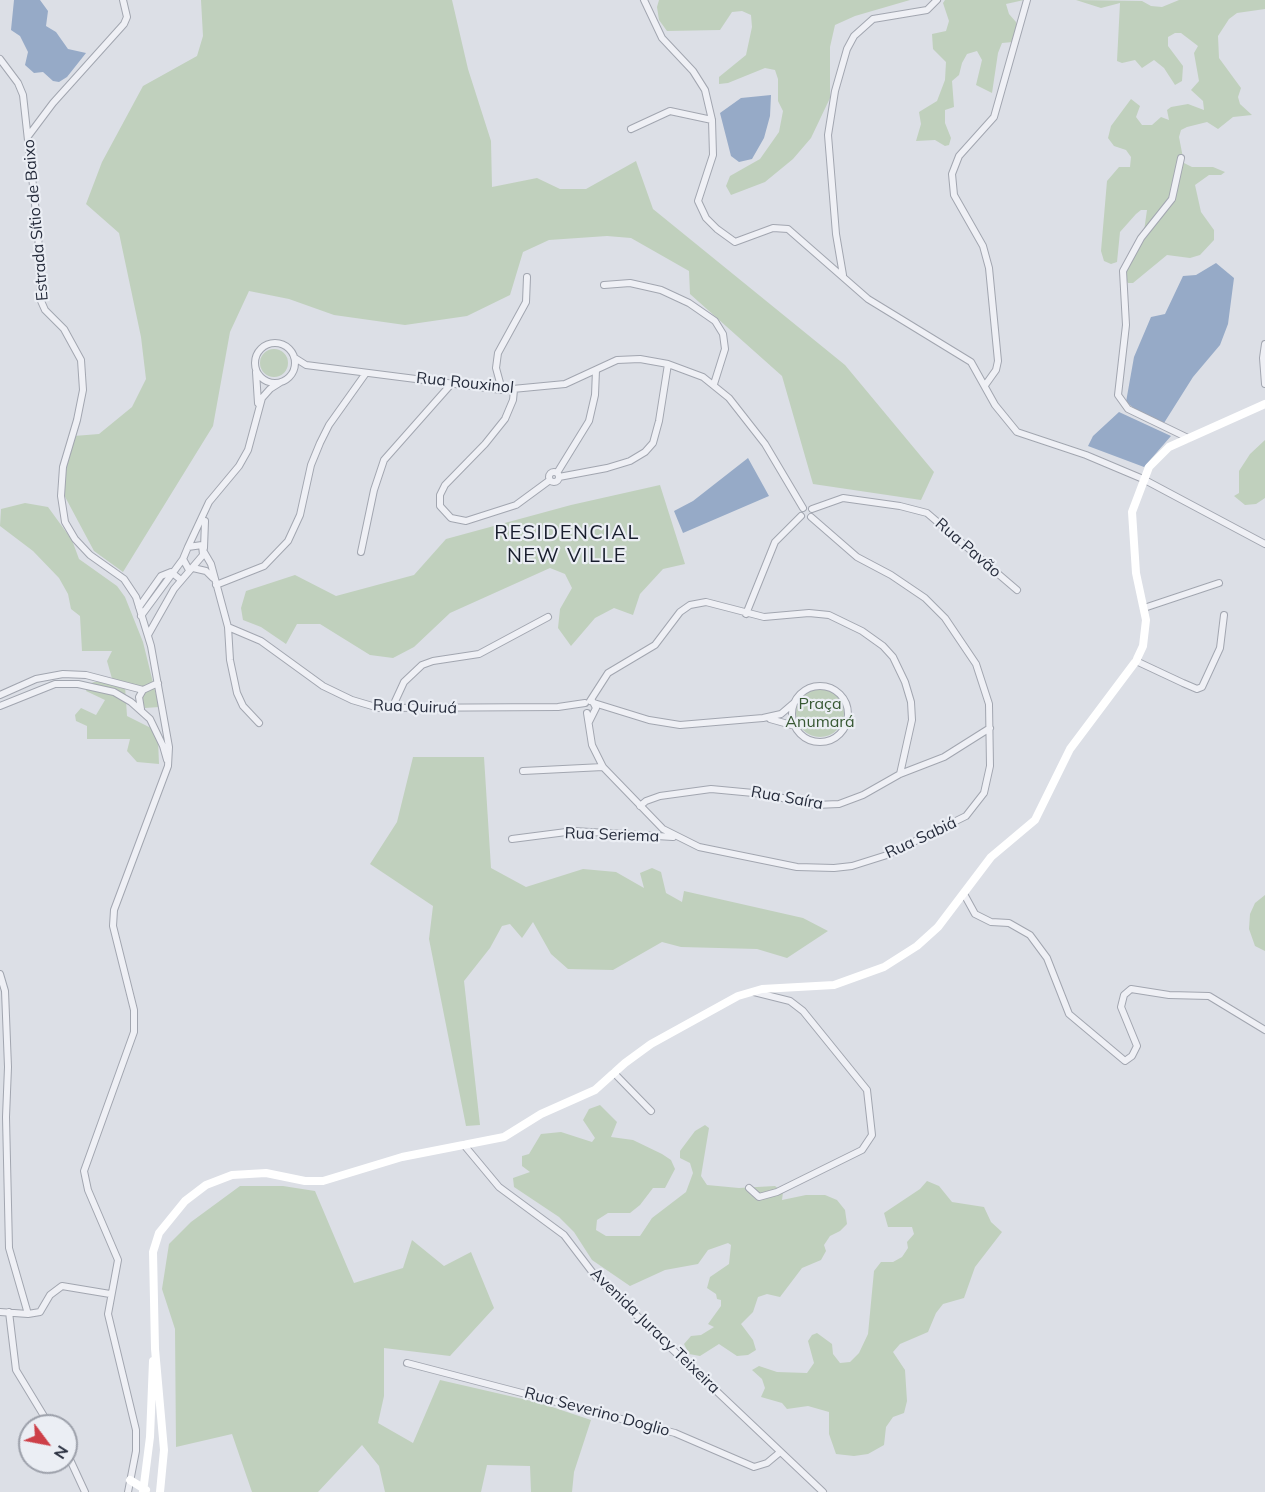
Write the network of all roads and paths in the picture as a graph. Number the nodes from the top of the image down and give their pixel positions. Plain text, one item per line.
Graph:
1 (123, 0) edge
2 (644, 0) edge
3 (937, 0) edge
4 (1027, 0) edge
5 (0, 59) edge
6 (712, 120) junction
7 (631, 129) dead end
8 (29, 135) junction
9 (1181, 158) dead end
10 (843, 275) junction
11 (527, 277) dead end
12 (603, 285) dead end
13 (1265, 344) edge
14 (295, 358) junction
15 (668, 364) junction
16 (306, 366) junction
17 (255, 368) junction
18 (294, 369) junction
19 (596, 370) junction
20 (353, 372) junction
21 (366, 373) junction
22 (585, 375) junction
23 (436, 380) junction
24 (281, 382) junction
25 (453, 382) junction
26 (596, 384) junction
27 (714, 384) junction
28 (986, 384) junction
29 (1265, 384) edge
30 (353, 390) junction
31 (502, 390) junction
32 (514, 390) junction
33 (438, 396) junction
34 (1265, 404) edge
35 (258, 410) junction
36 (1188, 438) junction
37 (554, 476) junction
38 (1143, 479) junction
39 (803, 508) junction
40 (812, 509) junction
41 (205, 512) junction
42 (801, 516) junction
43 (811, 517) junction
44 (1265, 544) edge
45 (188, 547) junction
46 (204, 550) junction
47 (361, 552) dead end
48 (183, 559) junction
49 (191, 569) junction
50 (171, 572) junction
51 (213, 578) junction
52 (181, 580) junction
53 (1219, 583) dead end
54 (216, 585) junction
55 (1017, 590) dead end
56 (139, 607) junction
57 (1144, 608) junction
58 (143, 614) junction
59 (746, 614) junction
60 (1224, 615) dead end
61 (548, 617) dead end
62 (155, 620) junction
63 (228, 627) junction
64 (148, 635) junction
65 (1136, 661) junction
66 (158, 683) junction
67 (147, 689) junction
68 (160, 691) junction
69 (0, 695) edge
70 (795, 702) junction
71 (0, 705) edge
72 (590, 707) junction
73 (392, 708) junction
74 (141, 710) junction
75 (165, 717) junction
76 (763, 718) junction
77 (150, 719) junction
78 (258, 723) dead end
79 (795, 726) junction
80 (990, 728) junction
81 (597, 758) junction
82 (168, 766) junction
83 (603, 767) junction
84 (585, 768) junction
85 (523, 771) dead end
86 (900, 774) junction
87 (640, 806) junction
88 (677, 838) junction
89 (512, 839) dead end
90 (964, 894) junction
91 (0, 974) edge
92 (750, 992) junction
93 (1265, 1030) edge
94 (614, 1073) junction
95 (651, 1111) dead end
96 (3, 1117) edge
97 (464, 1145) junction
98 (3, 1171) edge
99 (749, 1188) dead end
100 (110, 1294) junction
101 (0, 1311) edge
102 (9, 1312) junction
103 (28, 1314) junction
104 (155, 1349) junction
105 (407, 1363) dead end
106 (43, 1414) edge
107 (779, 1453) junction
108 (77, 1474) edge
109 (130, 1480) junction
110 (145, 1491) edge
111 (85, 1492) edge
112 (128, 1492) edge
113 (160, 1492) edge
114 (823, 1492) edge

1 - 8 street
2 - 6 street
3 - 10 street
4 - 28 street
5 - 8 street, Estrada Sítio de Baixo
6 - 7 street
6 - 10 street
8 - 56 street, Estrada Sítio de Baixo
9 - 36 street
10 - 28 street
11 - 31 street
12 - 27 street
13 - 29 street
14 - 16 street, Rua Rouxinol
14 - 17 street
14 - 18 street
15 - 19 street, Rua Rouxinol
15 - 27 street, Rua Rouxinol
15 - 37 street
16 - 18 street, Rua Rouxinol
16 - 20 street, Rua Rouxinol
17 - 24 street
17 - 35 street
18 - 24 street
19 - 22 street, Rua Rouxinol
19 - 26 street
20 - 21 street, Rua Rouxinol
20 - 30 street
21 - 23 street, Rua Rouxinol
21 - 30 street
22 - 26 street
22 - 32 street, Rua Rouxinol
23 - 25 street, Rua Rouxinol
23 - 33 street
24 - 35 street
25 - 31 street, Rua Rouxinol
25 - 33 street
26 - 37 street
27 - 39 street, Rua Rouxinol
28 - 38 street
30 - 54 street
31 - 32 street, Rua Rouxinol
32 - 37 street
33 - 47 street
34 - 36 main road
35 - 41 street
36 - 38 main road
38 - 44 street
38 - 57 main road
39 - 40 street
39 - 42 street
40 - 43 street
40 - 55 street, Rua Pavão
41 - 45 street
41 - 46 street
42 - 43 street
42 - 59 street
43 - 80 street, Rua Sabiá
45 - 46 street
45 - 48 street
46 - 49 street
46 - 51 street
48 - 49 street
48 - 50 street
49 - 51 street
49 - 52 street
50 - 52 street
50 - 56 street
50 - 58 street
51 - 54 street
52 - 62 street
53 - 57 street
54 - 63 street
56 - 58 street, Estrada Sítio de Baixo
57 - 65 main road
58 - 62 street
58 - 64 street, Estrada Sítio de Baixo
59 - 72 street, Rua Sabiá
59 - 86 street, Rua Sabiá
60 - 65 street
61 - 73 street
62 - 64 street
63 - 73 street, Rua Quiruá
63 - 78 street
64 - 66 street, Estrada Sítio de Baixo
65 - 90 main road
66 - 67 street
66 - 68 street, Estrada Sítio de Baixo
67 - 68 street
67 - 69 street
67 - 74 street
68 - 75 street, Estrada Sítio de Baixo
70 - 76 street
70 - 79 street
70 - 79 street
71 - 74 street
72 - 73 street, Rua Quiruá
72 - 76 street, Rua Quiruá
72 - 81 street, Rua Sabiá
74 - 77 street
75 - 77 street
75 - 82 street, Estrada Sítio de Baixo
76 - 79 street
77 - 82 street
80 - 86 street, Rua Saíra
80 - 88 street, Rua Sabiá
81 - 83 street, Rua Sabiá
81 - 84 street
82 - 100 street, Estrada Sítio de Baixo
83 - 84 street
83 - 87 street, Rua Sabiá
84 - 85 street
86 - 87 street, Rua Saíra
87 - 88 street, Rua Sabiá
88 - 89 street, Rua Seriema
90 - 92 main road
90 - 93 street
91 - 96 street
92 - 94 main road
92 - 99 street
94 - 95 street
94 - 97 main road
96 - 98 street
97 - 104 main road
97 - 107 street, Avenida Juracy Teixeira
98 - 103 street
100 - 103 street
100 - 109 street, Estrada Sítio de Baixo
101 - 102 street
102 - 103 street
102 - 106 street
104 - 110 main road
104 - 113 main road
105 - 107 street, Rua Severino Doglio
107 - 114 street, Avenida Juracy Teixeira
108 - 111 street
109 - 110 main road
109 - 112 street, Estrada Sítio de Baixo

